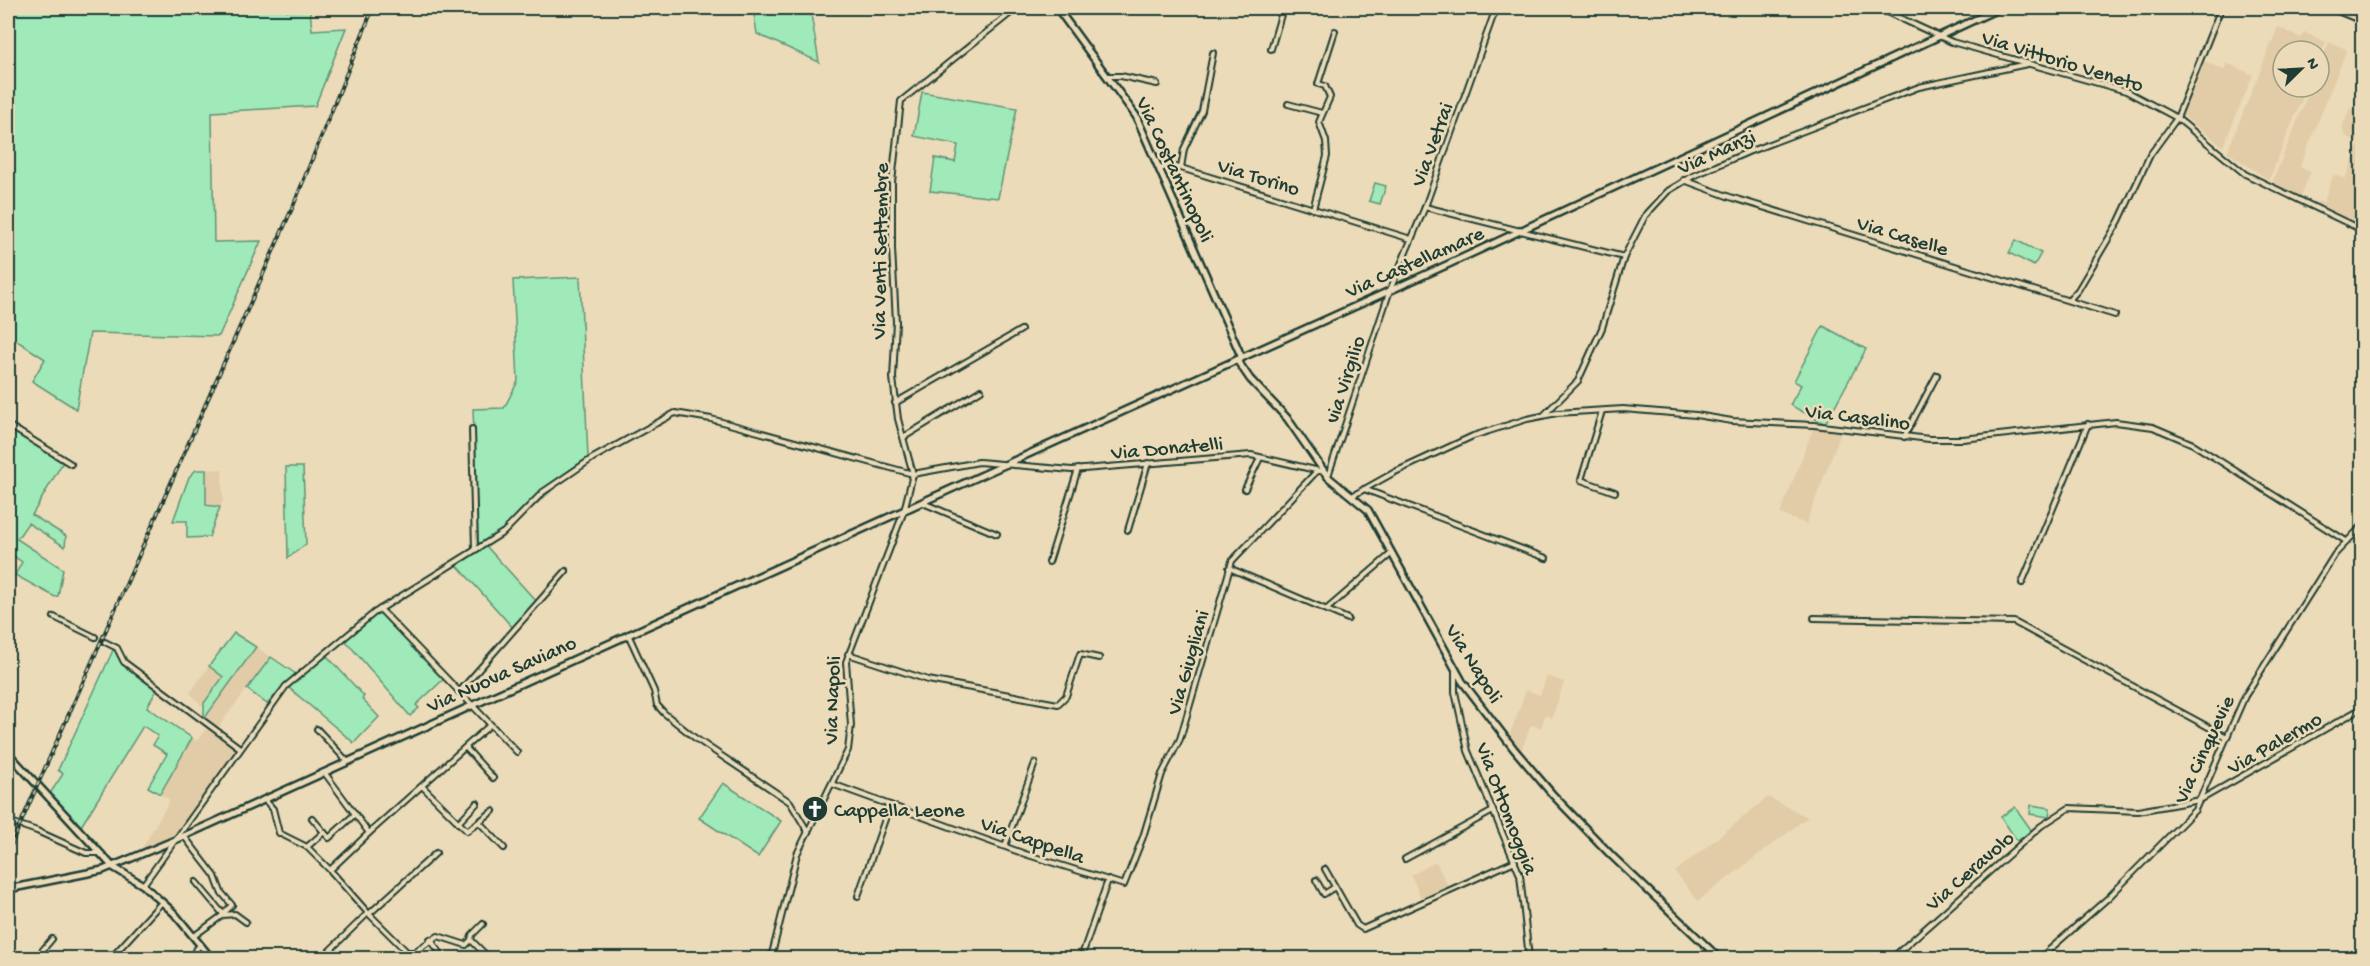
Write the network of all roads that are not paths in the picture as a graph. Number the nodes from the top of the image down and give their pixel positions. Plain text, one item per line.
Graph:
1 (1017, 8) edge
2 (1057, 8) edge
3 (1283, 8) edge
4 (1496, 8) edge
5 (1878, 8) edge
6 (2000, 8) edge
7 (2222, 8) edge
8 (2330, 8) edge
9 (2357, 19) dead end
10 (1335, 31) dead end
11 (1937, 37) junction
12 (1271, 49) dead end
13 (1213, 53) dead end
14 (2027, 64) junction
15 (1108, 76) junction
16 (1157, 84) dead end
17 (1288, 104) dead end
18 (1322, 113) junction
19 (2177, 118) junction
20 (1181, 168) junction
21 (1160, 169) junction
22 (1684, 180) junction
23 (1425, 207) junction
24 (1313, 209) junction
25 (2362, 230) edge
26 (1519, 231) junction
27 (1411, 239) junction
28 (1624, 257) junction
29 (1390, 290) junction
30 (2069, 300) junction
31 (2115, 315) dead end
32 (1021, 330) dead end
33 (1239, 359) junction
34 (1937, 375) dead end
35 (981, 390) dead end
36 (896, 403) junction
37 (1602, 411) junction
38 (1543, 415) junction
39 (2089, 424) junction
40 (8, 425) edge
41 (472, 429) dead end
42 (904, 437) junction
43 (1904, 437) junction
44 (1260, 458) junction
45 (1148, 463) junction
46 (71, 464) dead end
47 (1010, 464) junction
48 (1078, 469) junction
49 (1317, 471) junction
50 (913, 474) junction
51 (1326, 475) junction
52 (1245, 489) dead end
53 (1364, 489) junction
54 (1615, 492) dead end
55 (1352, 496) junction
56 (923, 503) junction
57 (904, 512) junction
58 (2362, 526) edge
59 (1128, 530) dead end
60 (997, 534) dead end
61 (2346, 541) junction
62 (475, 551) junction
63 (1392, 553) junction
64 (1546, 558) dead end
65 (1049, 562) dead end
66 (1229, 568) junction
67 (566, 571) dead end
68 (2022, 583) dead end
69 (380, 609) junction
70 (1327, 610) junction
71 (54, 617) dead end
72 (1814, 618) dead end
73 (1348, 619) dead end
74 (628, 634) junction
75 (95, 637) tunnel mouth
76 (105, 642) tunnel mouth
77 (848, 654) junction
78 (1099, 658) dead end
79 (1455, 670) junction
80 (459, 692) junction
81 (470, 705) junction
82 (2362, 708) edge
83 (490, 725) junction
84 (317, 729) dead end
85 (2225, 736) junction
86 (240, 747) junction
87 (466, 748) junction
88 (517, 752) dead end
89 (8, 753) edge
90 (347, 761) junction
91 (1035, 763) dead end
92 (324, 771) junction
93 (493, 778) dead end
94 (832, 784) junction
95 (423, 787) junction
96 (264, 799) junction
97 (2200, 800) junction
98 (477, 803) dead end
99 (890, 805) junction
100 (493, 811) dead end
101 (1493, 811) junction
102 (355, 814) junction
103 (312, 818) dead end
104 (8, 821) edge
105 (479, 822) junction
106 (458, 823) junction
107 (324, 832) junction
108 (808, 832) junction
109 (369, 833) junction
110 (184, 836) junction
111 (175, 840) junction
112 (1005, 846) junction
113 (307, 847) junction
114 (504, 848) dead end
115 (101, 853) junction
116 (436, 853) dead end
117 (1405, 859) dead end
118 (1515, 861) junction
119 (113, 867) junction
120 (1325, 869) dead end
121 (330, 870) junction
122 (1316, 879) dead end
123 (1108, 880) junction
124 (196, 882) dead end
125 (143, 885) junction
126 (1124, 885) joint
127 (1336, 887) junction
128 (8, 889) edge
129 (858, 896) dead end
130 (162, 902) junction
131 (223, 914) junction
132 (368, 914) junction
133 (246, 922) dead end
134 (483, 924) dead end
135 (194, 936) junction
136 (52, 939) dead end
137 (430, 939) junction
138 (471, 940) junction
139 (201, 944) junction
140 (36, 958) edge
141 (111, 958) edge
142 (189, 958) edge
143 (211, 958) edge
144 (322, 958) edge
145 (444, 958) edge
146 (489, 958) edge
147 (771, 958) edge
148 (1081, 958) edge
149 (1529, 958) edge
150 (1719, 958) edge
151 (1892, 958) edge
152 (2040, 958) edge

1 - 36 street, Via Venti Settembre
2 - 15 main road, Via Costantinopoli
3 - 12 street
4 - 23 street, Via Vetrai
5 - 11 street, Via Vittorio Veneto
6 - 11 main road, Via Castellamare
7 - 19 street
8 - 9 street
10 - 18 street, Via Torino
11 - 14 street, Via Vittorio Veneto
11 - 26 main road, Via Castellamare
13 - 20 street
14 - 19 street, Via Vittorio Veneto
14 - 22 street, Via Manzi
15 - 16 street
15 - 21 main road, Via Costantinopoli
17 - 18 street
18 - 24 street, Via Torino
19 - 25 street, Via Vittorio Veneto
19 - 30 street
20 - 21 street, Via Torino
20 - 24 street, Via Torino
21 - 33 main road, Via Costantinopoli
22 - 28 street, Via Manzi
22 - 30 street, Via Caselle
23 - 26 street
23 - 27 street, Via Vetrai
24 - 27 street, Via Torino
26 - 28 street
26 - 29 main road, Via Castellamare
27 - 29 street, Via Vetrai
28 - 38 street, Via Manzi
29 - 33 main road, Via Castellamare
29 - 51 street, via Virgilio
30 - 31 street, Via Caselle
32 - 36 street
33 - 47 main road, Via Castellamare
33 - 51 main road, Via Napoli
34 - 43 street
35 - 42 street
36 - 42 street, Via Venti Settembre
37 - 38 street, Via Casalino
37 - 43 street, Via Casalino
37 - 54 street
38 - 53 street, Via Casalino
39 - 43 street, Via Casalino
39 - 61 street, Via Casalino
39 - 68 street
40 - 46 street
41 - 62 street
42 - 50 street, Via Venti Settembre
44 - 45 street, Via Donatelli
44 - 49 street, Via Donatelli
44 - 52 street
45 - 48 street, Via Donatelli
45 - 59 street
47 - 48 street, Via Donatelli
47 - 50 street, Via Donatelli
47 - 56 main road, Via Castellamare
48 - 65 street
49 - 51 street, Via Donatelli
49 - 66 street, Via Giugliani
50 - 57 street, Via Venti Settembre
50 - 62 street
51 - 55 main road, Via Napoli
53 - 55 street, Via Casalino
53 - 64 street
55 - 63 main road, Via Napoli
56 - 57 main road, Via Castellamare
56 - 60 street
57 - 74 main road, Via Nuova Saviano
57 - 77 street, Via Napoli
58 - 61 street, Via Cinquevie
61 - 85 street, Via Cinquevie
62 - 69 street
63 - 70 street
63 - 79 main road, Via Napoli
66 - 70 street
66 - 126 street, Via Giugliani
67 - 80 street
69 - 80 street
69 - 86 street
70 - 73 street
71 - 75 street
72 - 85 street
74 - 81 main road, Via Nuova Saviano
74 - 108 street
76 - 86 street
77 - 78 street
77 - 94 street, Via Napoli
79 - 101 street, Via Ottomoggia
79 - 150 main road, Via Napoli
80 - 81 street
81 - 83 street
81 - 90 main road, Via Nuova Saviano
82 - 97 street, Via Palermo
83 - 87 street
83 - 88 street
84 - 90 street
85 - 97 street, Via Cinquevie
86 - 111 street
87 - 93 street
87 - 95 street
89 - 115 main road
90 - 92 main road, Via Nuova Saviano
91 - 112 street
92 - 96 main road, Via Nuova Saviano
92 - 102 street
94 - 99 street, Via Cappella
94 - 108 street, Via Napoli
95 - 106 street
95 - 109 street
96 - 110 main road, Via Nuova Saviano
96 - 113 street
97 - 151 street, Via Ceravolo
97 - 152 street, Via Cinquevie
98 - 106 street
99 - 112 street, Via Cappella
99 - 129 street
100 - 105 street
101 - 117 street
101 - 118 street, Via Ottomoggia
102 - 107 street
102 - 109 street
103 - 107 street
104 - 115 street
105 - 106 street
105 - 114 street
107 - 113 street
108 - 147 street, Via Napoli
109 - 121 street
110 - 111 main road, Via Nuova Saviano
110 - 131 street
111 - 119 main road, Via Nuova Saviano
111 - 125 street
112 - 123 street, Via Cappella
113 - 121 street
115 - 119 main road
116 - 132 street
118 - 127 street
118 - 149 street, Via Ottomoggia
119 - 125 main road
119 - 128 main road, Via Nuova Saviano
120 - 127 street
121 - 132 street
122 - 127 street
123 - 126 street, Via Cappella
123 - 148 street
124 - 131 street
125 - 130 main road
130 - 135 main road
130 - 141 street
131 - 133 street
131 - 135 street
132 - 137 street
132 - 144 street
134 - 138 street
135 - 139 main road
136 - 140 street
137 - 138 street
137 - 145 street
138 - 146 street
139 - 142 street
139 - 143 main road

